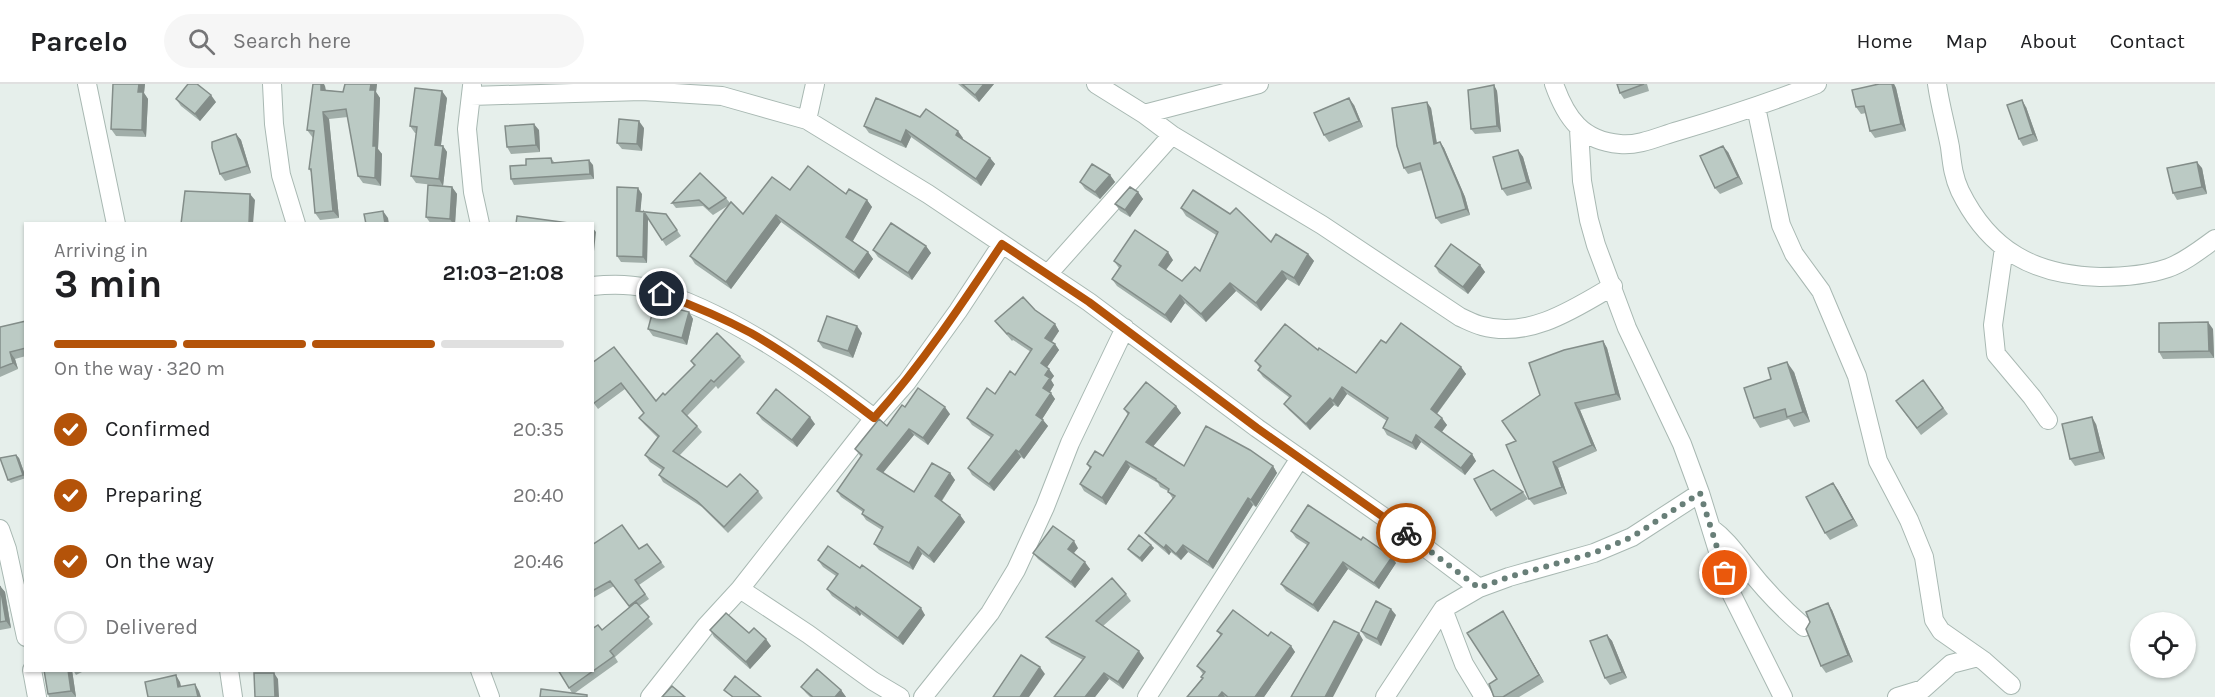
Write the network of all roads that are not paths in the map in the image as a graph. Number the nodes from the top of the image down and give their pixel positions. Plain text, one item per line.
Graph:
1 (87, 84) edge
2 (272, 84) edge
3 (815, 84) edge
4 (1096, 84) edge
5 (1259, 84) edge
6 (1817, 84) edge
7 (1937, 84) edge
8 (1553, 86) edge
9 (472, 90) edge
10 (1756, 107) junction
11 (1144, 114) junction
12 (807, 120) junction
13 (1579, 129) junction
14 (1172, 135) junction
15 (116, 222) edge
16 (295, 222) edge
17 (480, 222) edge
18 (2215, 239) edge
19 (1002, 244) junction
20 (2004, 248) junction
21 (1048, 274) junction
22 (594, 286) edge
23 (1613, 286) junction
24 (1125, 328) junction
25 (874, 418) junction
26 (2049, 420) dead end
27 (1300, 458) junction
28 (1700, 493) junction
29 (1712, 528) junction
30 (0, 529) edge
31 (1479, 588) junction
32 (740, 590) junction
33 (1443, 609) junction
34 (1804, 627) edge
35 (24, 628) edge
36 (1978, 657) junction
37 (32, 672) edge
38 (229, 672) edge
39 (481, 672) edge
40 (2011, 685) dead end
41 (37, 697) edge
42 (233, 697) edge
43 (490, 697) edge
44 (650, 697) edge
45 (900, 697) edge
46 (923, 697) edge
47 (1147, 697) edge
48 (1385, 697) edge
49 (1484, 697) edge
50 (1783, 697) edge
51 (1896, 697) edge

1 - 15 street
2 - 16 street
3 - 12 street
4 - 11 street
5 - 11 street
6 - 10 street
7 - 20 street
8 - 13 street
9 - 12 street
9 - 17 street
10 - 13 street
10 - 36 street
11 - 14 street
12 - 19 street
13 - 23 street
14 - 21 street
14 - 23 street
18 - 20 street
19 - 21 street
19 - 25 street
20 - 26 street
21 - 24 street
22 - 25 street
23 - 28 street
24 - 27 street
24 - 46 street
25 - 32 street
27 - 31 street
27 - 47 street
28 - 29 street
28 - 31 street
29 - 34 street
29 - 50 street
30 - 35 street
31 - 33 street
32 - 44 street
32 - 45 street
33 - 48 street
33 - 49 street
36 - 40 street
36 - 51 street
37 - 41 street
38 - 42 street
39 - 43 street

